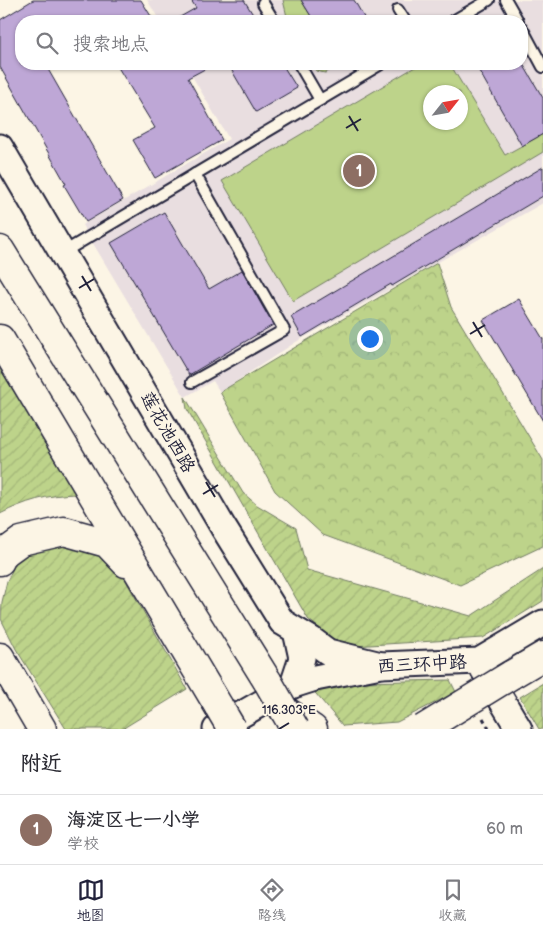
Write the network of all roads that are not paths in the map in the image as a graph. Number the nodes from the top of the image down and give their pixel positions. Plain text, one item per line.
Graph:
1 (489, 0) edge
2 (506, 0) edge
3 (263, 3) dead end
4 (398, 10) dead end
5 (270, 15) edge
6 (401, 15) edge
7 (463, 15) edge
8 (515, 15) edge
9 (528, 39) edge
10 (543, 66) edge
11 (302, 70) edge
12 (371, 70) edge
13 (320, 100) junction
14 (0, 147) edge
15 (195, 174) junction
16 (0, 250) edge
17 (62, 253) junction
18 (0, 339) edge
19 (192, 382) dead end
20 (0, 561) edge
21 (147, 585) junction
22 (543, 623) edge
23 (296, 631) junction
24 (543, 656) edge
25 (0, 657) edge
26 (479, 661) junction
27 (381, 665) junction
28 (525, 676) edge
29 (0, 679) edge
30 (281, 683) junction
31 (290, 719) edge
32 (222, 722) edge
33 (28, 729) edge
34 (42, 729) edge
35 (313, 729) edge
36 (423, 729) edge
37 (447, 729) edge
38 (519, 729) edge

1 - 7 lane
2 - 8 lane
3 - 5 lane
4 - 6 lane
9 - 10 lane
11 - 13 lane
12 - 13 lane
13 - 15 lane
14 - 17 street, 莲花池西路
15 - 17 lane
15 - 19 lane
16 - 30 highway
17 - 23 street, 莲花池西路
18 - 21 highway
20 - 21 highway
21 - 32 highway
22 - 26 street, 西三环中路
23 - 27 street, 莲花池西路
23 - 30 street
24 - 28 highway
25 - 34 highway
26 - 27 street, 西三环中路
26 - 38 street
27 - 30 street, 西三环中路
28 - 36 highway, bridge
28 - 37 highway
29 - 33 highway
30 - 31 highway, bridge
30 - 32 street, 西三环中路
31 - 35 highway

